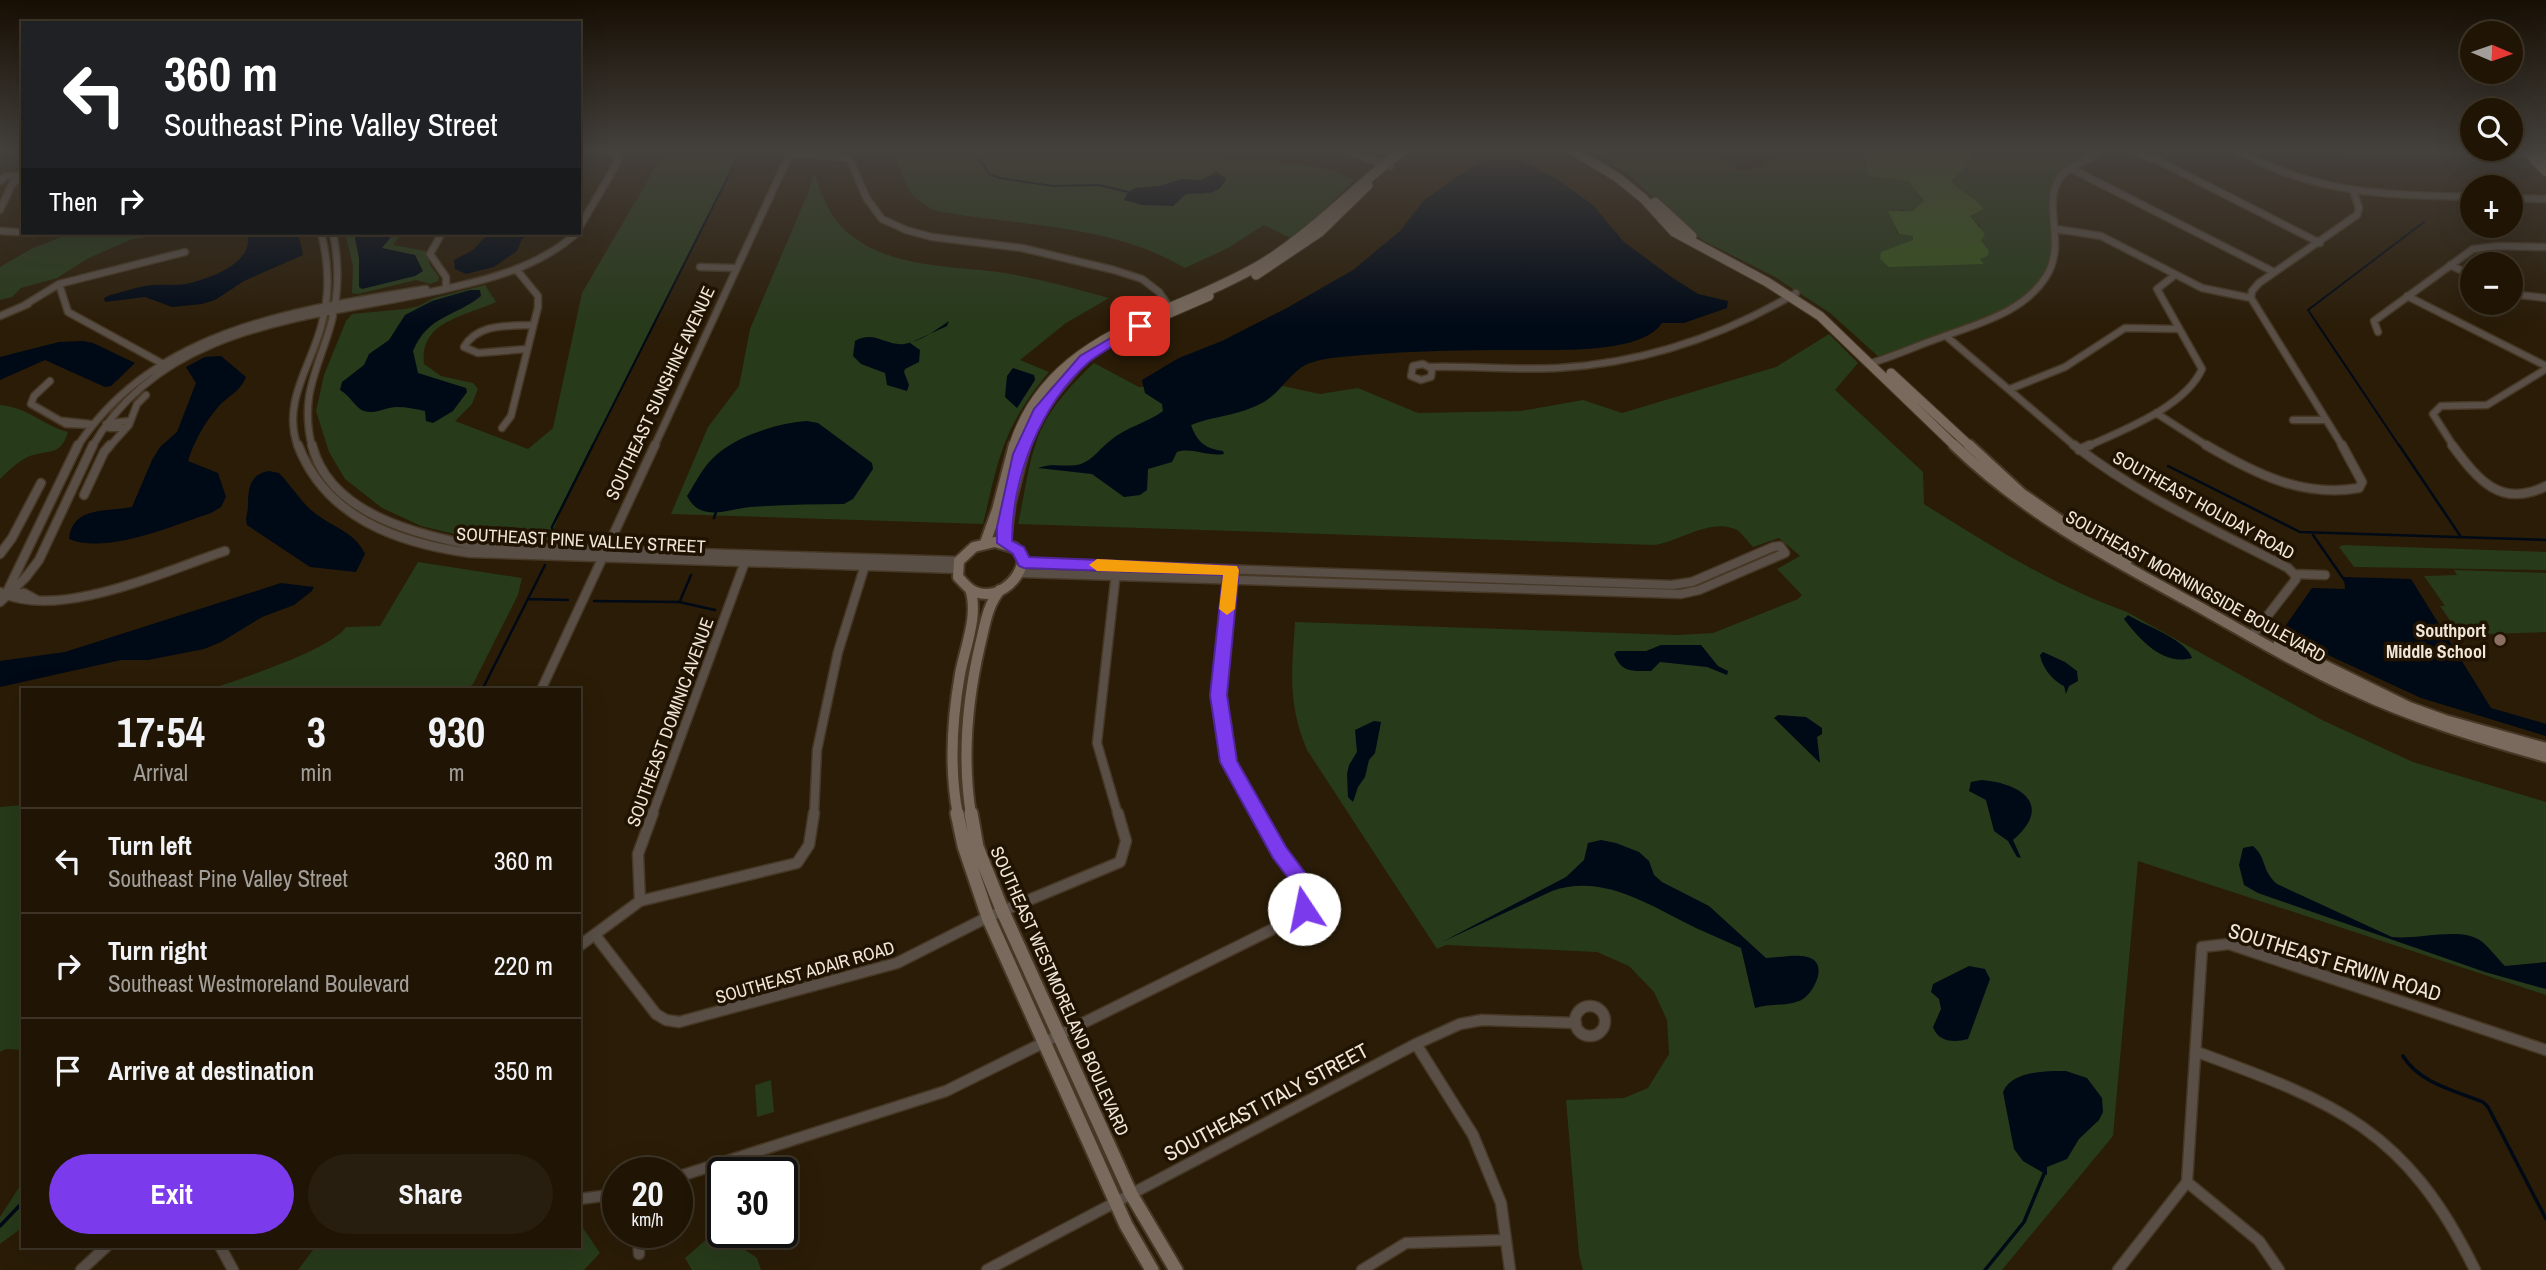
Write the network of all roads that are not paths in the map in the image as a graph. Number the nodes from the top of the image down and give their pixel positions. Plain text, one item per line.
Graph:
1 (591, 208) edge
2 (764, 208) edge
3 (874, 208) edge
4 (1343, 208) edge
5 (1654, 208) edge
6 (2052, 208) edge
7 (2149, 208) edge
8 (2251, 208) edge
9 (2359, 208) edge
10 (581, 225) edge
11 (2056, 229) junction
12 (0, 231) edge
13 (21, 234) edge
14 (322, 235) edge
15 (333, 235) edge
16 (441, 235) edge
17 (574, 235) edge
18 (2319, 243) junction
19 (2546, 247) edge
20 (185, 251) dead end
21 (2450, 265) junction
22 (701, 267) dead end
23 (736, 268) junction
24 (516, 269) junction
25 (2460, 270) edge
26 (2274, 272) junction
27 (2175, 275) junction
28 (59, 284) junction
29 (446, 287) junction
30 (1793, 294) junction
31 (2523, 295) edge
32 (2407, 296) junction
33 (2251, 298) junction
34 (2546, 298) edge
35 (335, 308) junction
36 (1170, 308) junction
37 (326, 309) junction
38 (0, 316) edge
39 (533, 325) junction
40 (2179, 329) junction
41 (2378, 332) dead end
42 (1946, 335) junction
43 (527, 349) junction
44 (1875, 362) junction
45 (165, 365) junction
46 (1430, 367) dead end
47 (2546, 367) edge
48 (50, 381) dead end
49 (2010, 390) junction
50 (146, 395) dead end
51 (2156, 413) junction
52 (2294, 420) dead end
53 (2326, 421) junction
54 (106, 424) junction
55 (93, 425) junction
56 (128, 425) junction
57 (502, 428) dead end
58 (2079, 450) junction
59 (41, 483) dead end
60 (2546, 486) edge
61 (70, 494) junction
62 (84, 495) dead end
63 (54, 497) junction
64 (985, 543) junction
65 (1005, 543) junction
66 (225, 551) dead end
67 (0, 554) edge
68 (602, 555) junction
69 (746, 559) junction
70 (865, 563) junction
71 (958, 565) junction
72 (1117, 566) junction
73 (1023, 568) junction
74 (2294, 574) junction
75 (1231, 575) junction
76 (2325, 575) dead end
77 (1115, 577) junction
78 (1634, 588) junction
79 (970, 589) junction
80 (1000, 590) junction
81 (1, 594) edge
82 (0, 603) edge
83 (2254, 634) junction
84 (968, 669) junction
85 (542, 688) edge
86 (2409, 710) junction
87 (2546, 748) edge
88 (2546, 757) edge
89 (963, 806) junction
90 (640, 901) junction
91 (1003, 912) junction
92 (988, 917) junction
93 (595, 934) junction
94 (581, 944) edge
95 (1576, 1023) dead end
96 (1058, 1035) junction
97 (1045, 1041) junction
98 (1416, 1044) junction
99 (2546, 1050) edge
100 (2197, 1052) junction
101 (693, 1172) edge
102 (2188, 1182) junction
103 (1131, 1194) junction
104 (602, 1196) edge
105 (581, 1199) edge
106 (1117, 1202) junction
107 (1505, 1240) junction
108 (105, 1248) edge
109 (221, 1248) edge
110 (639, 1248) edge
111 (639, 1254) dead end
112 (81, 1270) edge
113 (233, 1270) edge
114 (988, 1270) edge
115 (1152, 1270) edge
116 (1176, 1270) edge
117 (1362, 1270) edge
118 (1510, 1270) edge
119 (2118, 1270) edge
120 (2279, 1270) edge
121 (2476, 1270) edge

1 - 10 street
2 - 23 street, SOUTHEAST SUNSHINE AVENUE
3 - 36 street
4 - 36 street
5 - 30 street, SOUTHEAST MORNINGSIDE BOULEVARD
6 - 11 street
7 - 26 street
8 - 18 street
9 - 18 street
11 - 27 street
11 - 42 street
12 - 13 street
14 - 37 street, SOUTHEAST PINE VALLEY STREET
15 - 35 street, SOUTHEAST PINE VALLEY STREET
16 - 29 street
17 - 24 street
18 - 26 street
19 - 21 street
20 - 28 street
21 - 25 street
21 - 32 street
22 - 23 street
23 - 68 street, SOUTHEAST SUNSHINE AVENUE
24 - 29 street
24 - 39 street
26 - 33 street
27 - 33 street
27 - 40 street
28 - 38 street
28 - 45 street
29 - 35 street
30 - 44 street, SOUTHEAST MORNINGSIDE BOULEVARD
30 - 46 street
31 - 34 street
32 - 41 street
32 - 47 street
33 - 53 street
35 - 37 street
35 - 68 street, SOUTHEAST PINE VALLEY STREET
36 - 64 street
36 - 65 street
37 - 45 street
37 - 68 street, SOUTHEAST PINE VALLEY STREET
39 - 43 street
39 - 43 street
40 - 49 street
40 - 51 street
42 - 44 street
42 - 49 street, SOUTHEAST HOLIDAY ROAD
43 - 57 street
44 - 83 street, SOUTHEAST MORNINGSIDE BOULEVARD
45 - 54 street
45 - 55 street
47 - 60 street
48 - 55 street
49 - 58 street, SOUTHEAST HOLIDAY ROAD
50 - 56 street
51 - 53 street
51 - 58 street
52 - 53 street
54 - 55 street
54 - 56 street
54 - 61 street
55 - 63 street
56 - 62 street
58 - 74 street, SOUTHEAST HOLIDAY ROAD
59 - 67 street
61 - 63 street
61 - 81 street
63 - 81 street
64 - 65 street
64 - 71 street
65 - 73 street
66 - 81 street
68 - 69 street, SOUTHEAST PINE VALLEY STREET
68 - 85 street, SOUTHEAST SUNSHINE AVENUE
69 - 70 street, SOUTHEAST PINE VALLEY STREET
69 - 90 street, SOUTHEAST DOMINIC AVENUE
70 - 71 street, SOUTHEAST PINE VALLEY STREET
70 - 90 street
71 - 79 street
72 - 73 street
72 - 75 street
72 - 77 street, SOUTHEAST ADAIR ROAD
73 - 77 street
73 - 80 street
74 - 76 street, SOUTHEAST HOLIDAY ROAD
74 - 83 street
75 - 77 street
75 - 78 street
75 - 96 street
77 - 91 street, SOUTHEAST ADAIR ROAD
78 - 78 street
79 - 80 street
79 - 84 street, SOUTHEAST WESTMORELAND BOULEVARD
80 - 84 street, SOUTHEAST WESTMORELAND BOULEVARD
81 - 82 street
83 - 86 street, SOUTHEAST MORNINGSIDE BOULEVARD
84 - 89 street, SOUTHEAST WESTMORELAND BOULEVARD
86 - 87 street, SOUTHEAST MORNINGSIDE BOULEVARD
86 - 88 street, SOUTHEAST MORNINGSIDE BOULEVARD
89 - 91 street, SOUTHEAST WESTMORELAND BOULEVARD
89 - 92 street, SOUTHEAST WESTMORELAND BOULEVARD
90 - 93 street
91 - 92 street, SOUTHEAST ADAIR ROAD
91 - 96 street, SOUTHEAST WESTMORELAND BOULEVARD
92 - 93 street, SOUTHEAST ADAIR ROAD
92 - 97 street, SOUTHEAST WESTMORELAND BOULEVARD
93 - 94 street
95 - 98 street, SOUTHEAST ITALY STREET
96 - 97 street
96 - 103 street, SOUTHEAST WESTMORELAND BOULEVARD
97 - 101 street
97 - 106 street, SOUTHEAST WESTMORELAND BOULEVARD
98 - 103 street, SOUTHEAST ITALY STREET
98 - 107 street
99 - 100 street, SOUTHEAST ERWIN ROAD
100 - 102 street, SOUTHEAST ERWIN ROAD
100 - 121 street
102 - 119 street
102 - 120 street
103 - 106 street, SOUTHEAST ITALY STREET
103 - 116 street, SOUTHEAST WESTMORELAND BOULEVARD
104 - 105 street
106 - 114 street, SOUTHEAST ITALY STREET
106 - 115 street, SOUTHEAST WESTMORELAND BOULEVARD
107 - 117 street
107 - 118 street
108 - 112 street
109 - 113 street
110 - 111 street

